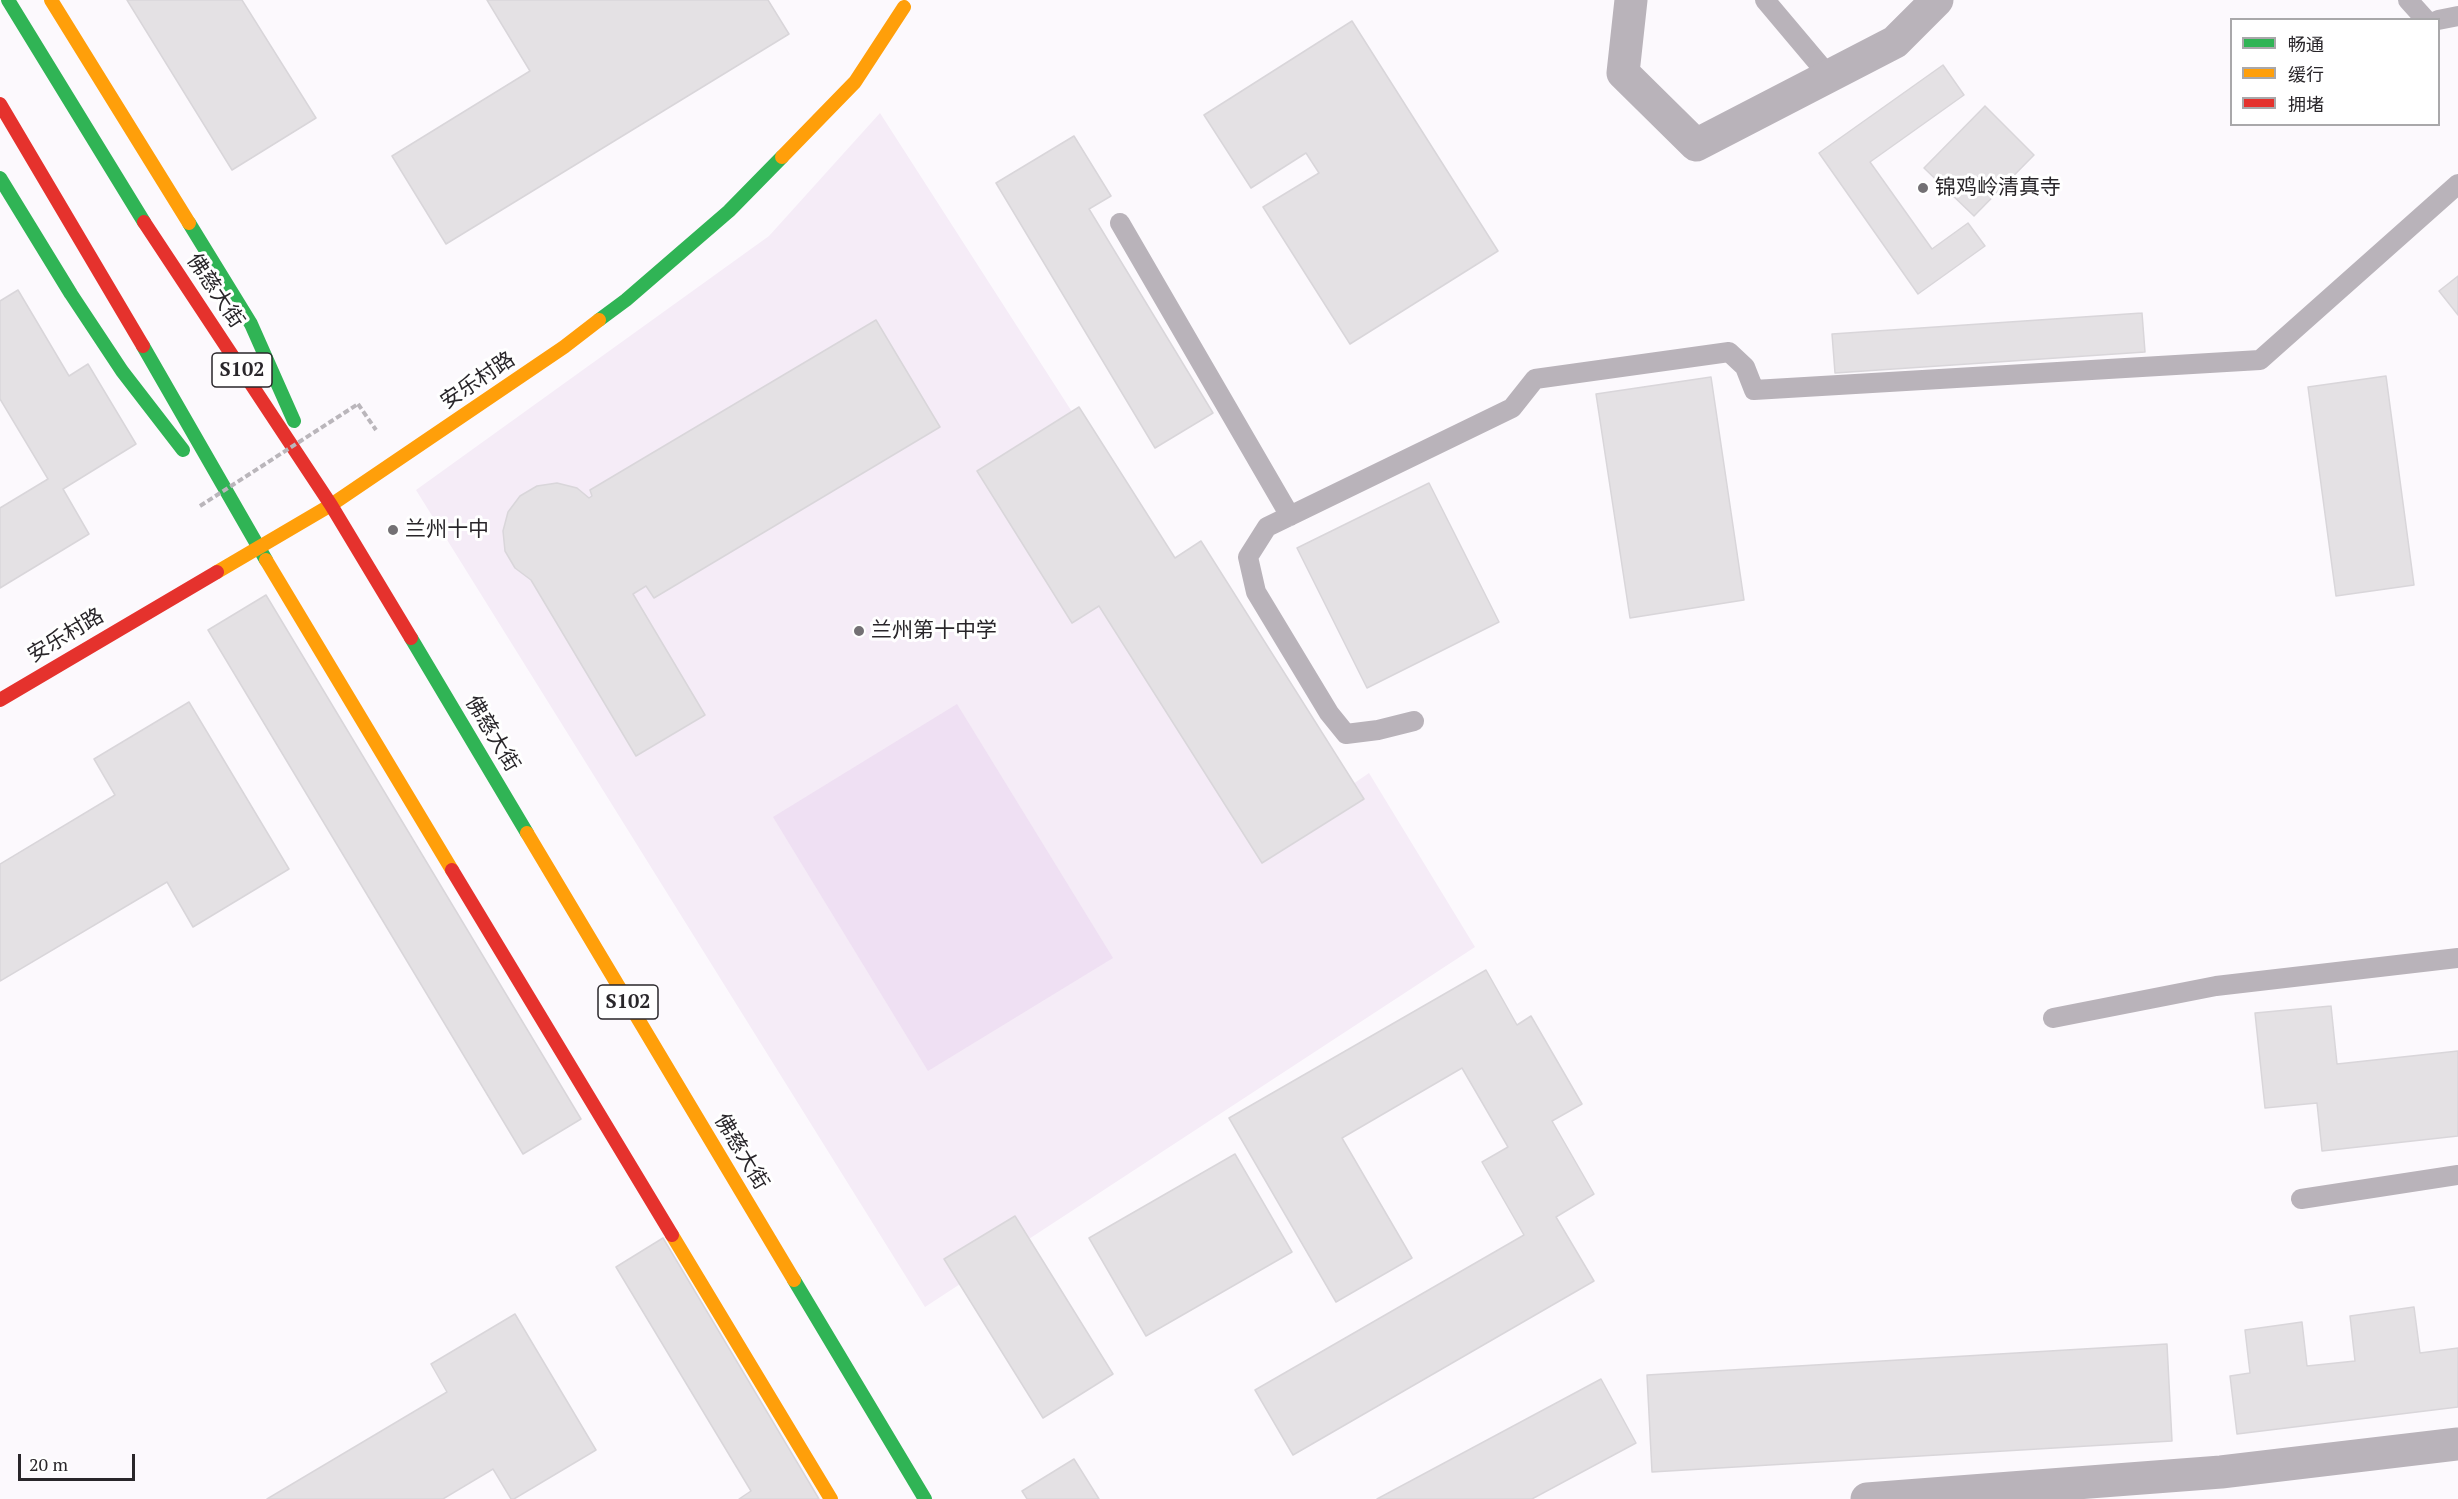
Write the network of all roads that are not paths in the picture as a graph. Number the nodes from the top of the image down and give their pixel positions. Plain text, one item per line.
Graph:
1 (8, 0) edge
2 (51, 0) edge
3 (1631, 0) edge
4 (1765, 0) edge
5 (1937, 0) edge
6 (2408, 0) edge
7 (904, 7) dead end
8 (2458, 16) edge
9 (2424, 18) edge
10 (2440, 20) edge
11 (1829, 76) junction
12 (0, 104) edge
13 (0, 178) edge
14 (2458, 184) edge
15 (1120, 223) dead end
16 (331, 505) junction
17 (1290, 516) junction
18 (258, 546) junction
19 (0, 700) edge
20 (1414, 721) dead end
21 (2458, 958) edge
22 (2054, 1018) dead end
23 (2458, 1176) edge
24 (2301, 1199) dead end
25 (2458, 1444) edge
26 (831, 1499) edge
27 (925, 1499) edge
28 (1867, 1499) edge

1 - 16 main road, 佛慈大街 / S102
2 - 16 main road
3 - 11 street
4 - 11 lane
5 - 11 street
6 - 9 lane
7 - 16 main road, 安乐村路
8 - 10 lane
12 - 18 main road
13 - 18 main road
14 - 17 lane
15 - 17 lane
16 - 18 main road, 安乐村路
16 - 27 main road, 佛慈大街 / S102
17 - 20 lane
18 - 19 main road, 安乐村路
18 - 26 main road
21 - 22 lane
23 - 24 lane
25 - 28 street

